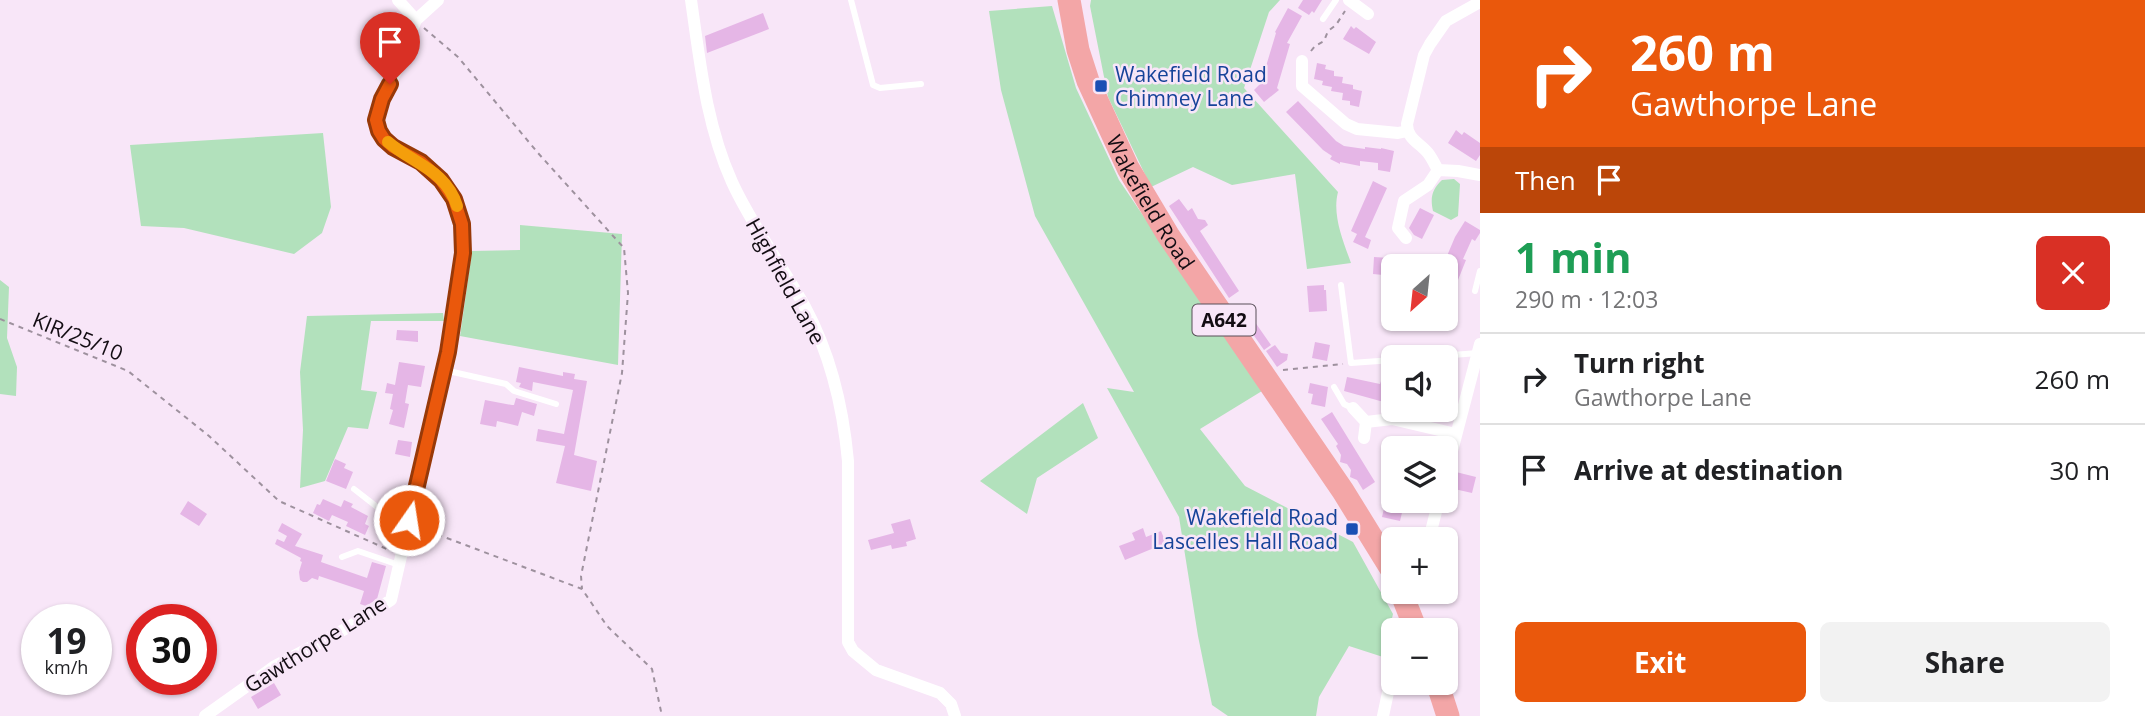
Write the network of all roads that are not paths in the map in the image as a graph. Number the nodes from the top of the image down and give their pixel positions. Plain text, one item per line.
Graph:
1 (398, 0) edge
2 (438, 0) edge
3 (691, 0) edge
4 (850, 0) edge
5 (1069, 0) edge
6 (1336, 0) edge
7 (1350, 1) edge
8 (1480, 2) edge
9 (1368, 14) dead end
10 (1323, 19) dead end
11 (416, 20) junction
12 (1302, 61) road end
13 (921, 84) dead end
14 (1407, 131) junction
15 (1438, 170) junction
16 (1480, 175) edge
17 (1406, 238) dead end
18 (1480, 271) edge
19 (1341, 285) dead end
20 (1475, 291) dead end
21 (1478, 354) edge
22 (1458, 355) edge
23 (1381, 361) edge
24 (444, 370) junction
25 (1334, 387) dead end
26 (556, 404) dead end
27 (1353, 408) joint
28 (1366, 422) junction
29 (1456, 434) joint
30 (1364, 438) dead end
31 (354, 489) dead end
32 (1343, 491) junction
33 (408, 524) junction
34 (1381, 553) edge
35 (342, 557) dead end
36 (400, 560) junction
37 (1381, 567) edge
38 (1387, 695) edge
39 (1441, 695) edge
40 (205, 716) edge
41 (956, 716) edge
42 (1383, 716) edge
43 (1448, 716) edge

1 - 11 street
2 - 11 street
3 - 41 street, Highfield Lane
4 - 13 lane
5 - 32 highway, Wakefield Road / A642
6 - 10 lane
7 - 9 street
8 - 14 street
11 - 24 street, Gawthorpe Lane
12 - 14 street
14 - 15 street
15 - 16 street
15 - 17 street
18 - 20 lane
19 - 23 lane
21 - 22 lane
21 - 29 street
24 - 26 lane
24 - 33 street, Gawthorpe Lane
25 - 27 lane
27 - 28 street
28 - 29 street
28 - 30 street
31 - 33 lane
32 - 34 highway, Wakefield Road / A642
32 - 37 highway, Wakefield Road / A642
33 - 36 street, Gawthorpe Lane
35 - 36 lane
36 - 40 street, Gawthorpe Lane
38 - 42 street
39 - 43 highway

